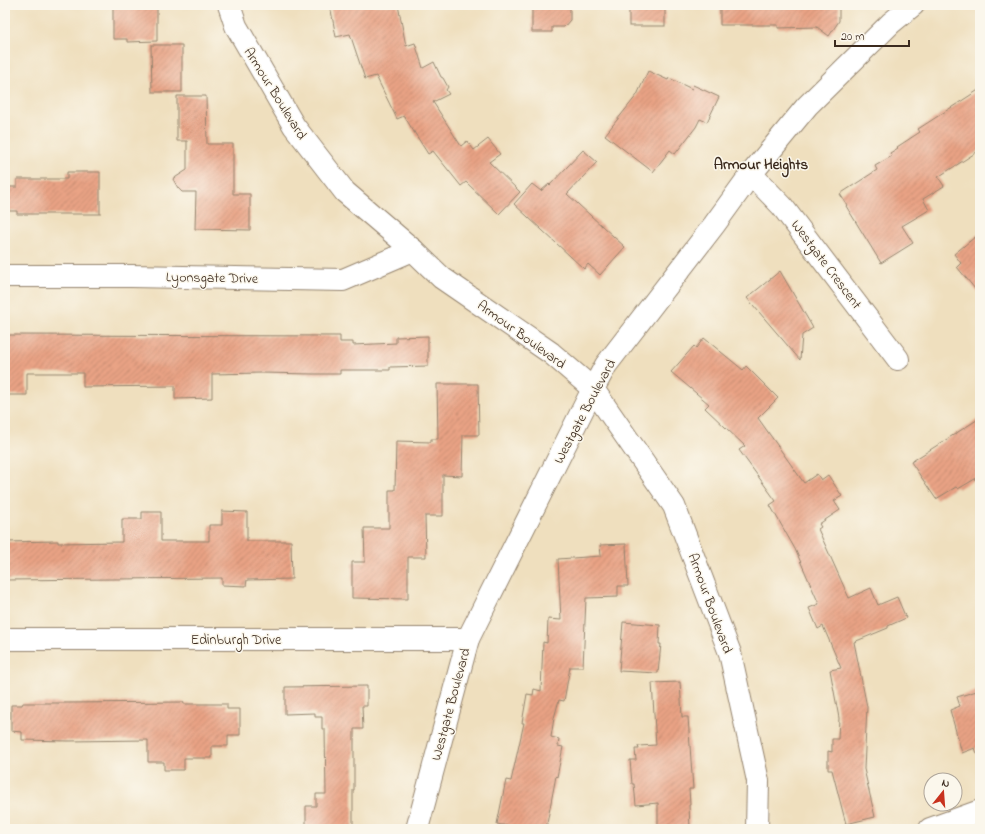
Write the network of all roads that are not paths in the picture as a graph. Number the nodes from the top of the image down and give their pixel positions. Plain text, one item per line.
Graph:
1 (229, 5) edge
2 (913, 5) edge
3 (751, 174) junction
4 (413, 250) junction
5 (5, 276) edge
6 (898, 359) dead end
7 (593, 390) junction
8 (5, 639) edge
9 (468, 639) junction
10 (980, 811) edge
11 (417, 829) edge
12 (758, 829) edge
13 (930, 829) edge

1 - 4 street, Armour Boulevard
2 - 3 street, Westgate Boulevard
3 - 6 street, Westgate Crescent
3 - 7 street, Westgate Boulevard
4 - 5 street, Lyonsgate Drive
4 - 7 street, Armour Boulevard
7 - 9 street, Westgate Boulevard
7 - 12 street, Armour Boulevard
8 - 9 street, Edinburgh Drive
9 - 11 street, Westgate Boulevard
10 - 13 street

